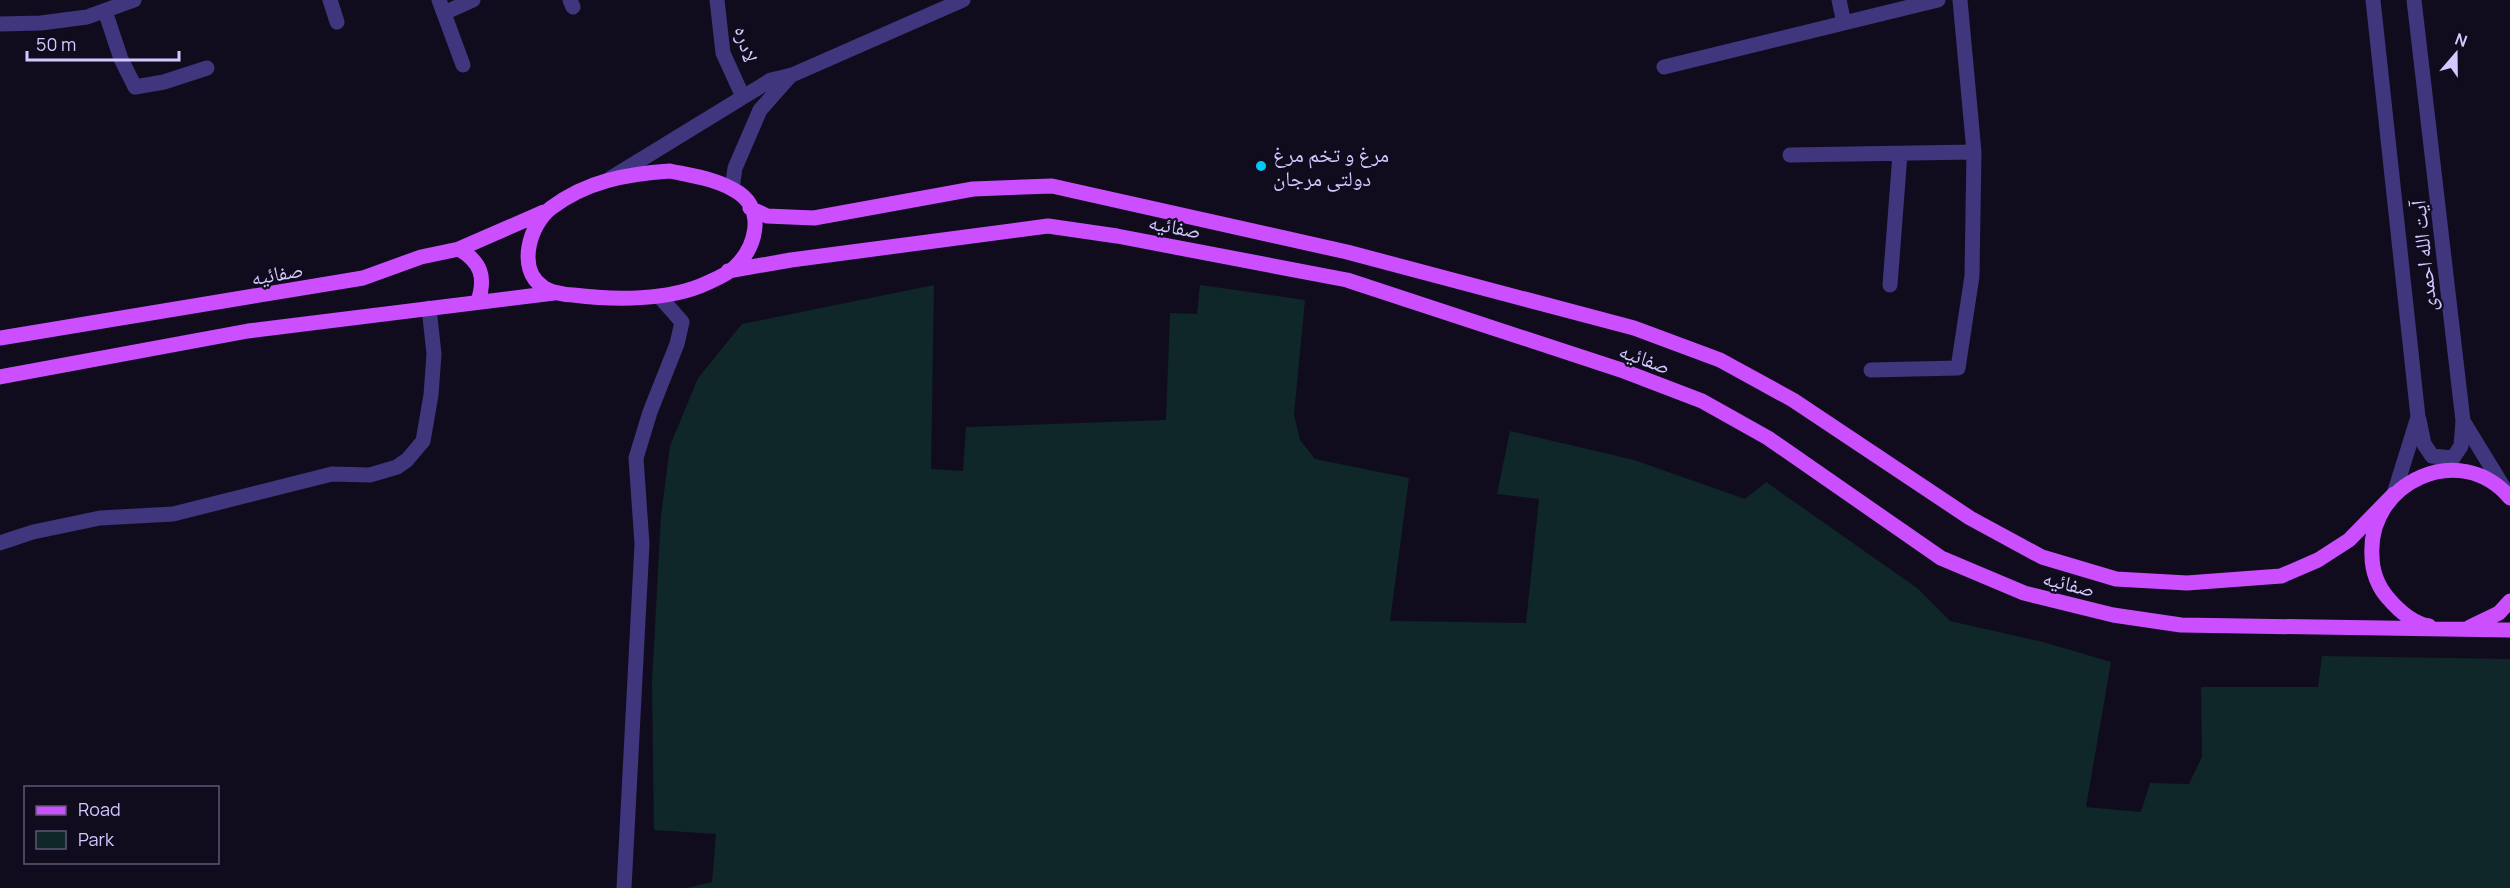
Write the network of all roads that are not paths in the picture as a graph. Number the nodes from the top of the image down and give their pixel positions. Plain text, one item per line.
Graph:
1 (134, 0) edge
2 (330, 0) edge
3 (473, 0) edge
4 (717, 0) edge
5 (962, 0) edge
6 (1839, 0) edge
7 (1938, 0) edge
8 (1960, 0) edge
9 (2373, 0) edge
10 (2414, 0) edge
11 (441, 7) edge
12 (105, 11) junction
13 (337, 22) dead end
14 (1844, 23) junction
15 (0, 24) edge
16 (463, 65) dead end
17 (207, 68) dead end
18 (1664, 68) dead end
19 (792, 75) junction
20 (743, 97) junction
21 (1974, 152) junction
22 (1900, 153) junction
23 (1791, 155) dead end
24 (610, 179) junction
25 (732, 189) junction
26 (750, 208) junction
27 (549, 209) junction
28 (459, 249) junction
29 (728, 271) junction
30 (1890, 285) dead end
31 (560, 292) junction
32 (659, 296) junction
33 (478, 301) junction
34 (429, 309) junction
35 (0, 338) edge
36 (1871, 370) dead end
37 (1, 372) edge
38 (2418, 417) junction
39 (2463, 421) junction
40 (2394, 494) junction
41 (2509, 497) edge
42 (0, 543) edge
43 (2510, 602) edge
44 (2450, 630) junction
45 (2510, 630) edge
46 (624, 888) edge

1 - 12 street
2 - 13 street
3 - 11 street
4 - 20 street, لادره
5 - 19 street
6 - 14 street
7 - 14 street
8 - 21 street
9 - 38 street, آیت الله احمدی
10 - 39 street, آیت الله احمدی
11 - 16 street
12 - 15 street
12 - 17 street
14 - 18 street
19 - 20 street
19 - 25 street
20 - 24 street
21 - 22 street
21 - 36 street
22 - 23 street
22 - 30 street
24 - 25 main road, صفائیه
24 - 27 main road, صفائیه
25 - 26 main road
26 - 29 main road
26 - 40 main road, صفائیه
27 - 28 main road, صفائیه
27 - 31 main road
28 - 33 main road
28 - 35 main road, صفائیه
29 - 32 main road
29 - 44 main road, صفائیه
31 - 32 main road
31 - 33 main road
32 - 46 street
33 - 34 main road
34 - 37 main road
34 - 42 street
38 - 39 street
38 - 40 street, آیت الله احمدی
39 - 41 street, آیت الله احمدی
40 - 41 main road
40 - 44 main road
43 - 44 main road
44 - 45 main road, صفائیه

